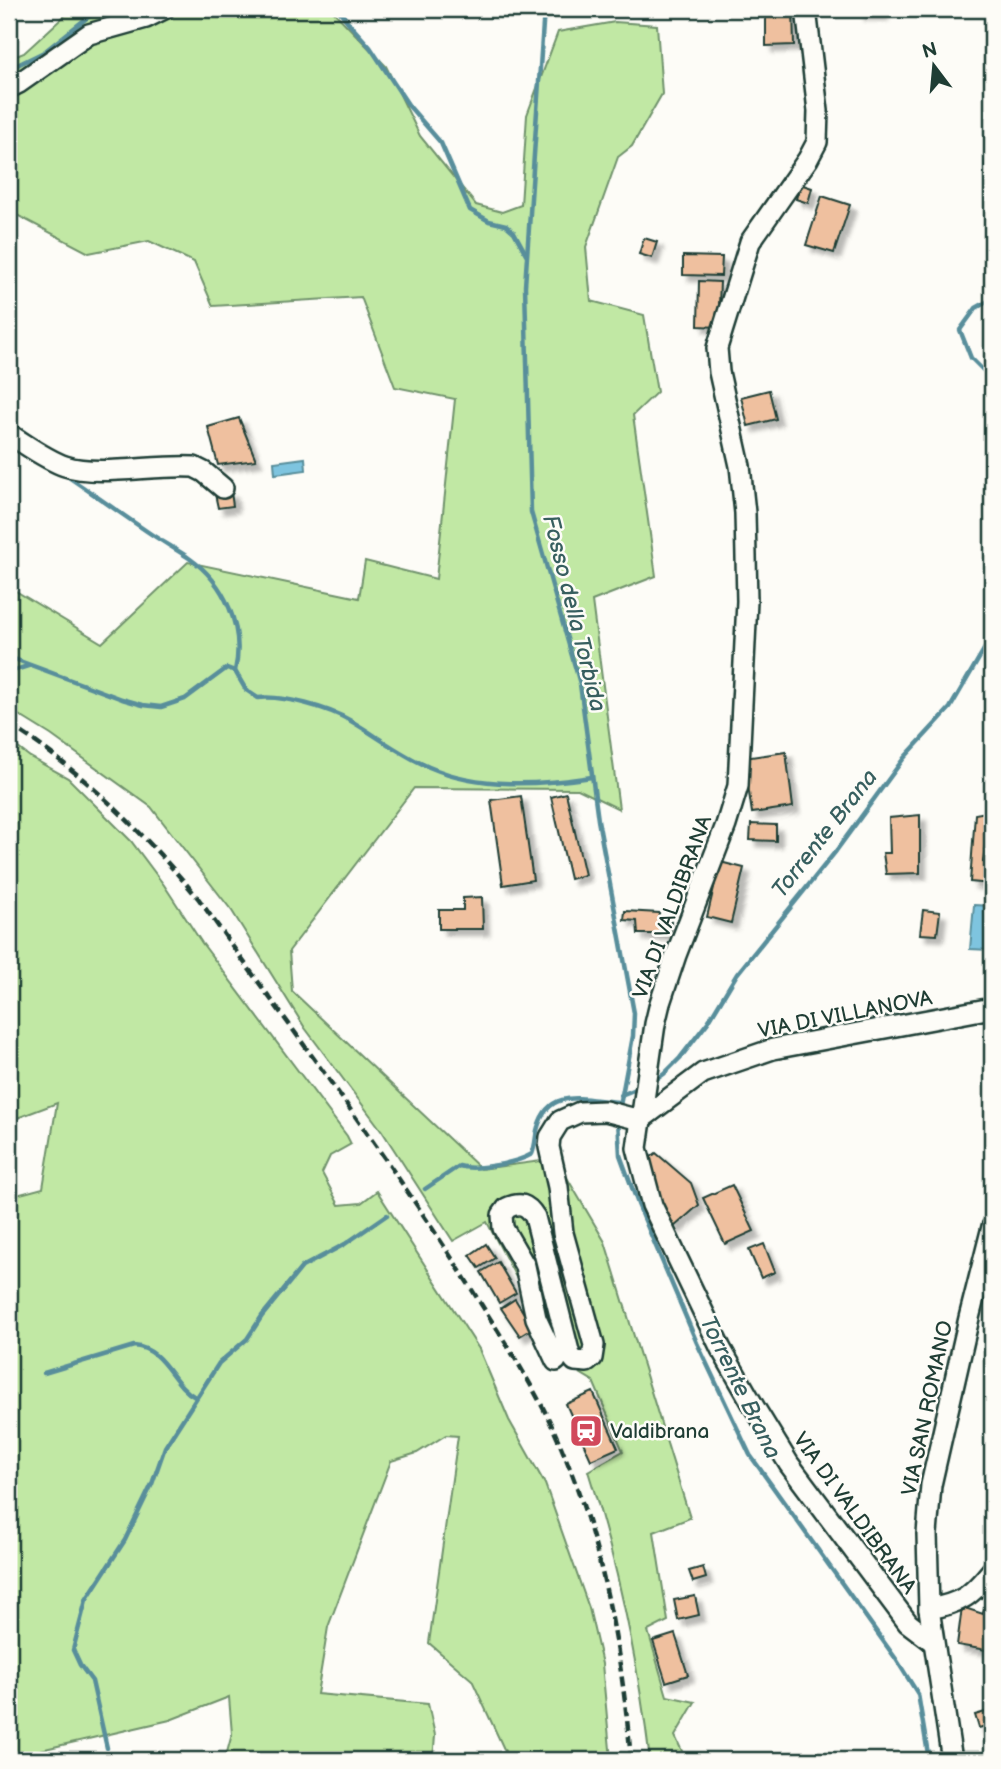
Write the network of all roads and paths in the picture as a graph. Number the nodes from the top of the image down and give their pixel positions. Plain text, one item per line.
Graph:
1 (163, 9) edge
2 (806, 9) edge
3 (9, 88) edge
4 (9, 434) edge
5 (223, 488) dead end
6 (992, 1009) edge
7 (640, 1121) junction
8 (992, 1227) edge
9 (556, 1361) dead end
10 (992, 1570) edge
11 (929, 1609) junction
12 (933, 1642) junction
13 (952, 1760) edge

1 - 3 street
2 - 7 street, VIA DI VALDIBRANA
4 - 5 street
6 - 7 street, VIA DI VILLANOVA
7 - 9 street
7 - 12 street, VIA DI VALDIBRANA
8 - 11 street, VIA SAN ROMANO
10 - 11 street
11 - 12 street, VIA SAN ROMANO
12 - 13 street

